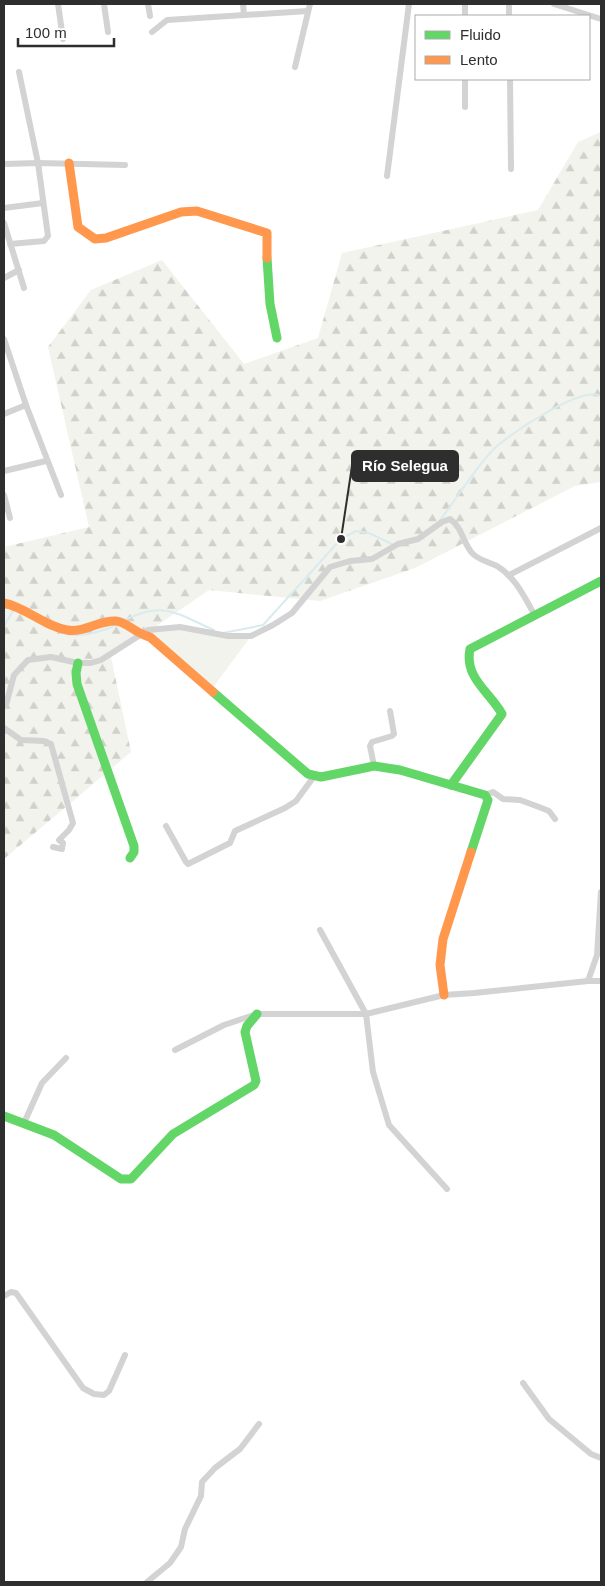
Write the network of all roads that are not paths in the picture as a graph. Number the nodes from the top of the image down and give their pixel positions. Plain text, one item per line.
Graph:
1 (58, 4) edge
2 (104, 4) edge
3 (148, 4) edge
4 (243, 4) edge
5 (409, 4) edge
6 (554, 4) edge
7 (309, 7) edge
8 (244, 15) junction
9 (588, 15) edge
10 (150, 16) dead end
11 (108, 32) dead end
12 (152, 32) dead end
13 (63, 39) dead end
14 (295, 67) dead end
15 (19, 72) dead end
16 (465, 80) edge
17 (510, 80) edge
18 (465, 107) dead end
19 (38, 163) junction
20 (69, 163) junction
21 (4, 164) edge
22 (126, 164) dead end
23 (511, 169) dead end
24 (387, 176) dead end
25 (43, 203) junction
26 (4, 208) edge
27 (4, 223) edge
28 (10, 244) junction
29 (19, 270) junction
30 (4, 278) edge
31 (24, 288) dead end
32 (277, 338) dead end
33 (4, 340) edge
34 (26, 405) junction
35 (4, 414) edge
36 (46, 461) junction
37 (4, 471) edge
38 (4, 495) edge
39 (61, 496) dead end
40 (10, 518) dead end
41 (601, 528) edge
42 (509, 574) junction
43 (601, 581) edge
44 (4, 603) edge
45 (534, 614) junction
46 (140, 635) junction
47 (78, 663) junction
48 (4, 706) edge
49 (390, 711) dead end
50 (4, 728) edge
51 (374, 766) junction
52 (315, 775) junction
53 (451, 785) junction
54 (485, 795) junction
55 (555, 819) dead end
56 (166, 826) dead end
57 (53, 848) dead end
58 (130, 858) dead end
59 (601, 892) edge
60 (320, 930) dead end
61 (588, 981) junction
62 (601, 981) edge
63 (444, 995) junction
64 (257, 1014) junction
65 (366, 1014) junction
66 (175, 1050) dead end
67 (66, 1058) dead end
68 (4, 1116) edge
69 (24, 1123) junction
70 (447, 1189) dead end
71 (4, 1296) edge
72 (125, 1355) dead end
73 (523, 1383) dead end
74 (259, 1424) dead end
75 (601, 1458) edge
76 (146, 1582) edge

1 - 13 street
2 - 11 street
3 - 10 street
4 - 8 street
5 - 24 street
6 - 9 street
7 - 8 street
7 - 14 street
8 - 12 street
15 - 19 street
16 - 18 street
17 - 23 street
19 - 20 street
19 - 21 street
19 - 25 street
20 - 22 street
20 - 32 street
25 - 26 street
25 - 28 street
27 - 28 street
28 - 29 street
29 - 30 street
29 - 31 street
33 - 34 street
34 - 35 street
34 - 36 street
36 - 37 street
36 - 39 street
38 - 40 street
41 - 42 street
42 - 45 street
42 - 46 street
43 - 45 street
44 - 46 street
45 - 53 street
46 - 47 street
46 - 52 street
47 - 48 street
47 - 58 street
49 - 51 street
50 - 57 street
51 - 52 street
51 - 53 street
52 - 56 street
53 - 54 street
54 - 55 street
54 - 63 street
59 - 61 street
60 - 65 street
61 - 62 street
61 - 63 street
63 - 65 street
64 - 65 street
64 - 66 street
64 - 69 street
65 - 70 street
67 - 69 street
68 - 69 street
71 - 72 street
73 - 75 street
74 - 76 street

